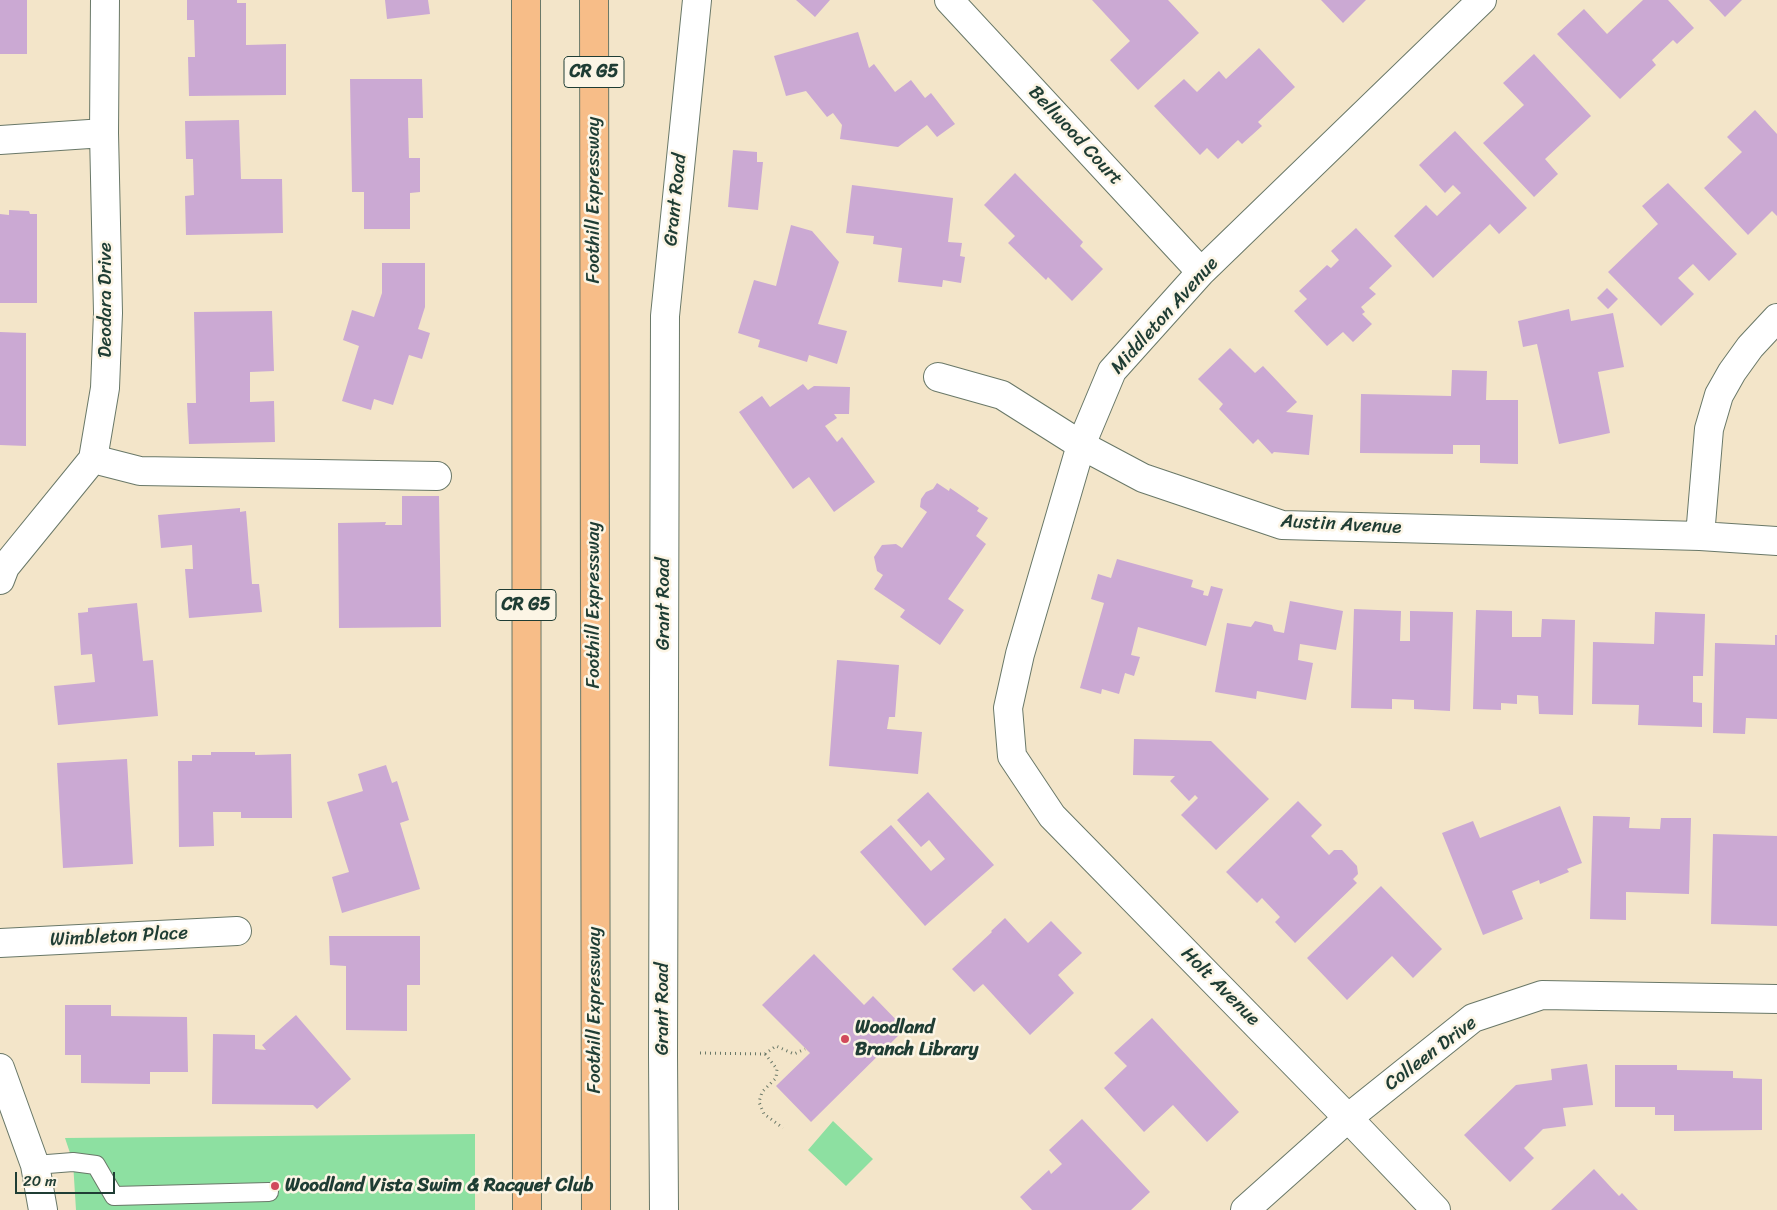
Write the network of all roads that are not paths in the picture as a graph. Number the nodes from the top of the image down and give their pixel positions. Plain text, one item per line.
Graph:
1 (105, 0) edge
2 (526, 0) edge
3 (594, 0) edge
4 (697, 0) edge
5 (949, 0) edge
6 (1482, 0) edge
7 (104, 133) junction
8 (0, 140) edge
9 (1201, 272) junction
10 (1777, 318) edge
11 (938, 377) dead end
12 (1081, 445) junction
13 (93, 459) junction
14 (437, 476) dead end
15 (1700, 536) junction
16 (1777, 541) edge
17 (2, 570) edge
18 (1012, 756) joint
19 (237, 931) dead end
20 (0, 943) edge
21 (1777, 999) edge
22 (0, 1068) edge
23 (1348, 1118) junction
24 (35, 1165) junction
25 (270, 1192) dead end
26 (113, 1203) edge
27 (43, 1210) edge
28 (527, 1210) edge
29 (596, 1210) edge
30 (664, 1210) edge
31 (1245, 1210) edge
32 (1436, 1210) edge

1 - 7 street, Deodara Drive
2 - 28 highway, CR G5
3 - 29 highway, Foothill Expressway / CR G5
4 - 30 street, Grant Road
5 - 9 street, Bellwood Court
6 - 9 street, Middleton Avenue
7 - 8 street
7 - 13 street, Deodara Drive
9 - 12 street, Middleton Avenue
10 - 15 street
11 - 12 street, Austin Avenue
12 - 15 street, Austin Avenue
12 - 18 street, Middleton Avenue
13 - 14 street
13 - 17 street, Deodara Drive
15 - 16 street, Austin Avenue
18 - 23 street, Holt Avenue
19 - 20 street, Wimbleton Place
21 - 23 street, Colleen Drive
22 - 24 street
23 - 31 street, Colleen Drive
23 - 32 street, Holt Avenue
24 - 26 lane
24 - 27 street
25 - 26 lane

